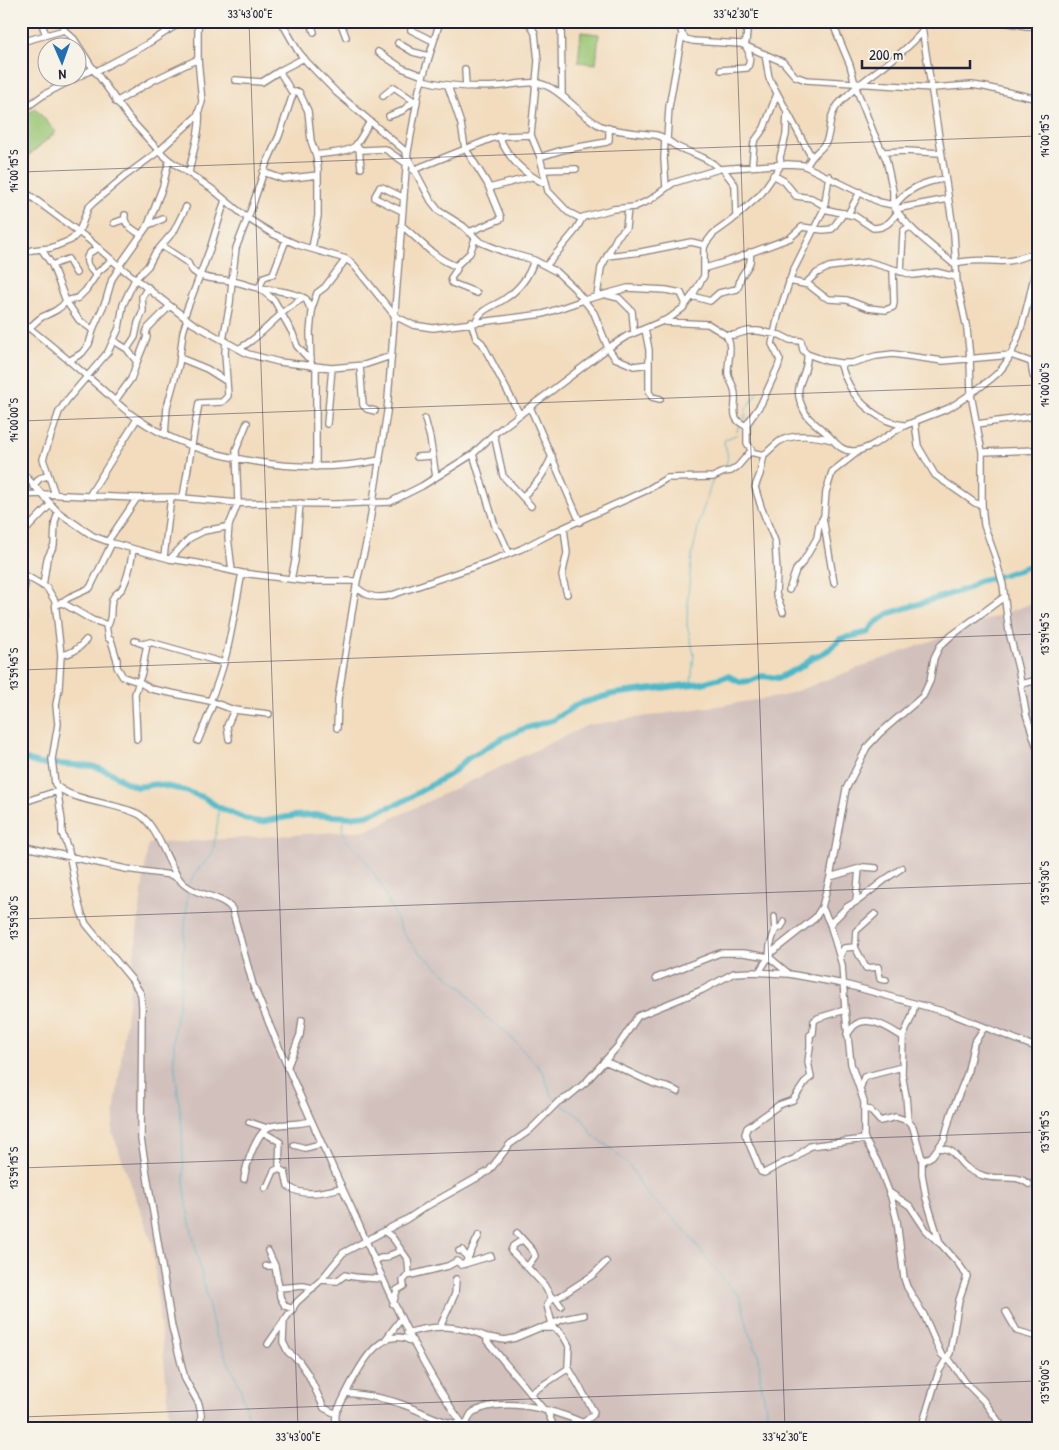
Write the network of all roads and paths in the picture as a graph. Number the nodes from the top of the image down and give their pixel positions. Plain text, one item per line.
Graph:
1 (45, 21) edge
2 (183, 21) edge
3 (199, 21) edge
4 (281, 21) edge
5 (310, 21) edge
6 (340, 21) edge
7 (440, 21) edge
8 (523, 21) edge
9 (561, 21) edge
10 (679, 21) edge
11 (748, 21) edge
12 (835, 21) edge
13 (921, 21) edge
14 (996, 21) edge
15 (66, 23) edge
16 (1038, 26) edge
17 (410, 30) dead end
18 (314, 32) dead end
19 (922, 32) junction
20 (46, 34) junction
21 (682, 34) junction
22 (346, 37) dead end
23 (21, 41) edge
24 (433, 41) junction
25 (398, 44) dead end
26 (743, 45) junction
27 (378, 52) dead end
28 (765, 54) junction
29 (429, 56) junction
30 (304, 58) junction
31 (198, 59) junction
32 (465, 69) dead end
33 (94, 70) junction
34 (282, 70) junction
35 (721, 70) dead end
36 (423, 78) junction
37 (235, 80) dead end
38 (537, 82) junction
39 (858, 85) junction
40 (448, 86) junction
41 (466, 87) junction
42 (932, 88) junction
43 (293, 92) junction
44 (562, 94) junction
45 (777, 94) junction
46 (383, 96) dead end
47 (1038, 99) edge
48 (416, 101) junction
49 (116, 102) junction
50 (21, 111) edge
51 (200, 112) junction
52 (787, 112) junction
53 (389, 116) dead end
54 (370, 122) junction
55 (609, 128) junction
56 (531, 135) junction
57 (499, 136) junction
58 (666, 138) junction
59 (357, 148) junction
60 (465, 148) junction
61 (158, 151) junction
62 (884, 152) junction
63 (940, 153) junction
64 (316, 155) junction
65 (811, 156) junction
66 (540, 157) junction
67 (169, 160) junction
68 (407, 160) junction
69 (781, 165) junction
70 (752, 166) junction
71 (807, 166) junction
72 (361, 168) dead end
73 (576, 169) dead end
74 (721, 169) junction
75 (413, 170) junction
76 (544, 170) junction
77 (263, 172) junction
78 (189, 173) junction
79 (318, 175) junction
80 (774, 175) junction
81 (829, 176) junction
82 (531, 177) junction
83 (945, 179) junction
84 (546, 184) junction
85 (666, 186) junction
86 (21, 188) edge
87 (490, 188) junction
88 (860, 192) junction
89 (404, 198) junction
90 (224, 200) junction
91 (948, 200) junction
92 (186, 207) dead end
93 (628, 208) junction
94 (824, 208) junction
95 (895, 208) junction
96 (402, 211) junction
97 (846, 214) junction
98 (736, 217) junction
99 (247, 218) junction
100 (163, 219) dead end
101 (582, 219) junction
102 (114, 222) dead end
103 (148, 224) junction
104 (401, 224) junction
105 (910, 227) junction
106 (814, 228) junction
107 (79, 232) junction
108 (469, 232) junction
109 (141, 235) junction
110 (475, 239) junction
111 (286, 240) junction
112 (704, 245) junction
113 (162, 246) junction
114 (99, 248) junction
115 (312, 248) junction
116 (42, 250) junction
117 (750, 252) junction
118 (21, 254) edge
119 (1038, 255) edge
120 (607, 256) junction
121 (346, 259) junction
122 (112, 260) junction
123 (534, 260) junction
124 (1038, 260) edge
125 (52, 265) junction
126 (956, 265) junction
127 (120, 266) junction
128 (456, 266) junction
129 (546, 266) junction
130 (705, 268) junction
131 (893, 270) junction
132 (901, 272) junction
133 (76, 273) dead end
134 (96, 275) junction
135 (199, 275) junction
136 (956, 277) junction
137 (135, 279) junction
138 (232, 280) junction
139 (789, 281) junction
140 (805, 284) junction
141 (148, 287) junction
142 (259, 288) junction
143 (477, 293) dead end
144 (605, 294) junction
145 (597, 296) junction
146 (692, 296) junction
147 (304, 298) junction
148 (584, 300) junction
149 (66, 301) junction
150 (686, 304) junction
151 (170, 306) junction
152 (312, 308) junction
153 (281, 315) junction
154 (395, 316) junction
155 (185, 318) junction
156 (21, 322) edge
157 (473, 322) junction
158 (663, 322) junction
159 (29, 328) junction
160 (646, 329) junction
161 (93, 330) junction
162 (634, 333) junction
163 (774, 334) junction
164 (726, 335) junction
165 (225, 341) junction
166 (114, 342) junction
167 (240, 348) junction
168 (608, 348) junction
169 (127, 349) junction
170 (807, 354) junction
171 (1011, 355) junction
172 (391, 356) junction
173 (180, 358) junction
174 (970, 358) junction
175 (310, 359) junction
176 (69, 361) junction
177 (137, 362) junction
178 (1031, 362) junction
179 (1038, 363) edge
180 (649, 364) junction
181 (840, 364) junction
182 (360, 366) junction
183 (313, 367) junction
184 (332, 368) junction
185 (87, 377) junction
186 (1038, 378) edge
187 (226, 381) junction
188 (971, 395) junction
189 (660, 399) dead end
190 (115, 401) junction
191 (530, 407) junction
192 (1038, 409) edge
193 (375, 410) dead end
194 (520, 415) junction
195 (137, 419) junction
196 (425, 419) dead end
197 (915, 422) junction
198 (247, 423) dead end
199 (327, 424) dead end
200 (977, 424) junction
201 (747, 426) junction
202 (906, 426) junction
203 (494, 434) junction
204 (165, 435) junction
205 (833, 440) junction
206 (191, 445) junction
207 (860, 450) junction
208 (1038, 450) edge
209 (752, 452) junction
210 (982, 452) junction
211 (473, 454) junction
212 (764, 454) junction
213 (432, 456) junction
214 (552, 456) junction
215 (417, 457) dead end
216 (235, 458) junction
217 (380, 460) junction
218 (316, 467) junction
219 (21, 471) edge
220 (48, 476) junction
221 (436, 477) junction
222 (33, 486) junction
223 (40, 494) junction
224 (55, 494) junction
225 (21, 495) edge
226 (89, 496) junction
227 (523, 496) junction
228 (170, 497) junction
229 (183, 497) junction
230 (137, 498) junction
231 (238, 503) junction
232 (300, 503) junction
233 (372, 504) junction
234 (50, 505) junction
235 (982, 505) junction
236 (531, 506) dead end
237 (58, 512) junction
238 (823, 518) junction
239 (580, 522) junction
240 (229, 525) junction
241 (564, 528) junction
242 (21, 535) edge
243 (110, 542) junction
244 (133, 549) junction
245 (509, 553) junction
246 (167, 558) junction
247 (232, 571) junction
248 (21, 573) edge
249 (242, 573) junction
250 (30, 579) junction
251 (290, 579) junction
252 (834, 583) dead end
253 (357, 584) junction
254 (23, 585) edge
255 (43, 586) junction
256 (789, 590) dead end
257 (567, 594) dead end
258 (1004, 597) junction
259 (61, 602) junction
260 (56, 607) junction
261 (22, 609) edge
262 (783, 612) dead end
263 (24, 618) dead end
264 (106, 625) junction
265 (86, 640) dead end
266 (135, 641) dead end
267 (147, 644) junction
268 (61, 655) junction
269 (224, 664) junction
270 (1038, 680) edge
271 (139, 682) junction
272 (1021, 684) junction
273 (212, 702) junction
274 (234, 710) junction
275 (269, 714) dead end
276 (337, 728) dead end
277 (137, 738) dead end
278 (229, 739) dead end
279 (198, 741) dead end
280 (1038, 751) edge
281 (57, 789) junction
282 (21, 803) edge
283 (21, 846) edge
284 (70, 857) junction
285 (876, 868) dead end
286 (902, 868) dead end
287 (858, 869) junction
288 (830, 877) junction
289 (179, 879) junction
290 (856, 902) junction
291 (822, 907) junction
292 (875, 914) dead end
293 (774, 917) dead end
294 (815, 918) junction
295 (784, 922) dead end
296 (829, 922) junction
297 (775, 930) junction
298 (855, 947) junction
299 (840, 956) junction
300 (769, 957) junction
301 (759, 972) junction
302 (789, 974) junction
303 (656, 978) dead end
304 (886, 980) dead end
305 (844, 984) junction
306 (915, 1004) junction
307 (845, 1010) junction
308 (302, 1020) dead end
309 (984, 1028) junction
310 (847, 1034) junction
311 (903, 1037) junction
312 (1038, 1048) edge
313 (604, 1061) junction
314 (902, 1067) junction
315 (287, 1068) junction
316 (860, 1089) junction
317 (678, 1092) dead end
318 (865, 1109) junction
319 (311, 1121) junction
320 (250, 1122) dead end
321 (908, 1122) junction
322 (265, 1130) junction
323 (865, 1139) junction
324 (321, 1144) junction
325 (294, 1145) dead end
326 (938, 1148) junction
327 (922, 1162) junction
328 (281, 1170) junction
329 (244, 1179) dead end
330 (1029, 1184) dead end
331 (265, 1188) dead end
332 (341, 1188) junction
333 (889, 1192) junction
334 (384, 1231) junction
335 (517, 1233) dead end
336 (479, 1235) dead end
337 (522, 1240) junction
338 (365, 1241) junction
339 (942, 1247) junction
340 (268, 1251) dead end
341 (402, 1251) junction
342 (459, 1251) dead end
343 (491, 1256) dead end
344 (374, 1261) junction
345 (466, 1261) junction
346 (606, 1262) dead end
347 (266, 1266) dead end
348 (276, 1266) junction
349 (527, 1267) junction
350 (409, 1275) junction
351 (382, 1279) junction
352 (456, 1279) dead end
353 (321, 1280) junction
354 (279, 1288) junction
355 (313, 1288) junction
356 (554, 1298) junction
357 (393, 1304) junction
358 (561, 1306) dead end
359 (293, 1309) junction
360 (1006, 1312) dead end
361 (584, 1315) dead end
362 (401, 1319) junction
363 (284, 1320) junction
364 (552, 1324) junction
365 (440, 1326) junction
366 (540, 1328) junction
367 (408, 1333) junction
368 (487, 1337) junction
369 (1038, 1337) edge
370 (500, 1340) junction
371 (384, 1341) junction
372 (412, 1341) junction
373 (268, 1344) dead end
374 (494, 1348) junction
375 (947, 1359) junction
376 (569, 1368) junction
377 (346, 1393) junction
378 (532, 1393) junction
379 (546, 1410) junction
380 (336, 1414) junction
381 (583, 1423) junction
382 (465, 1427) edge
383 (201, 1429) edge
384 (335, 1429) edge
385 (555, 1429) edge
386 (596, 1429) edge
387 (921, 1429) edge
388 (1004, 1429) edge

1 - 20 street
2 - 33 street
3 - 31 street
4 - 30 street
5 - 18 street
6 - 22 street
7 - 24 street
8 - 38 street
9 - 44 street
10 - 21 street
11 - 26 street
12 - 39 street
13 - 19 street
14 - 16 street
15 - 20 street
15 - 33 street
17 - 24 street
19 - 39 street
19 - 42 street
20 - 23 street
21 - 26 street
21 - 58 street
24 - 29 street
25 - 29 street
26 - 28 street
26 - 35 street
27 - 36 street
28 - 39 street
28 - 45 street
29 - 36 street
30 - 34 street
30 - 54 street
31 - 49 street
31 - 51 street
32 - 41 street
33 - 49 street
33 - 50 street
34 - 37 street
34 - 43 street
36 - 40 street
36 - 48 street
38 - 41 street
38 - 44 street
38 - 56 street
39 - 42 street
39 - 62 street
39 - 65 street
40 - 41 street
40 - 60 street
42 - 47 street
42 - 63 street
43 - 64 street
43 - 77 street
44 - 55 street
45 - 52 street
45 - 70 street
46 - 48 street
48 - 53 street
48 - 68 street
49 - 61 street
51 - 61 street
51 - 78 street
52 - 65 street
52 - 69 street
54 - 59 street
54 - 68 street
55 - 58 street
55 - 66 street
56 - 57 street
56 - 66 street
57 - 60 street
57 - 82 street
58 - 74 street
58 - 85 street
59 - 64 street
59 - 68 street
59 - 72 street
60 - 75 street
60 - 87 street
61 - 67 street
61 - 107 street
62 - 63 street
62 - 95 street
63 - 83 street
64 - 79 street
65 - 71 street
66 - 76 street
67 - 78 street
67 - 103 street
68 - 75 street
68 - 89 street
69 - 70 street
69 - 71 street
69 - 80 street
70 - 74 street
71 - 81 street
73 - 76 street
74 - 85 street
74 - 98 street
75 - 108 street
76 - 84 street
77 - 79 street
77 - 99 street
78 - 90 street
79 - 115 street
80 - 94 street
80 - 98 street
81 - 88 street
81 - 94 street
82 - 84 street
82 - 87 street
83 - 91 street
83 - 95 street
84 - 101 street
85 - 93 street
86 - 107 street
87 - 108 street
88 - 95 street
88 - 97 street
89 - 96 street
89 - 96 street
90 - 99 street
90 - 135 street
91 - 95 street
91 - 126 street
92 - 113 street
93 - 101 street
93 - 120 street
94 - 97 street
94 - 106 street
95 - 97 street
95 - 105 street
96 - 104 street
97 - 106 street
98 - 112 street
99 - 111 street
99 - 138 street
100 - 103 street
101 - 129 street
102 - 109 street
103 - 109 street
104 - 128 street
104 - 154 street
105 - 126 street
105 - 132 street
106 - 117 street
106 - 139 street
107 - 114 street
107 - 116 street
108 - 110 street
109 - 127 street
110 - 123 street
110 - 128 street
111 - 115 street
111 - 142 street
112 - 120 street
112 - 130 street
113 - 135 street
113 - 137 street
114 - 122 street
114 - 134 street
115 - 121 street
116 - 118 street
116 - 125 street
117 - 130 street
117 - 146 street
119 - 126 street
120 - 145 street
121 - 152 street
121 - 154 street
122 - 127 street
122 - 134 street
123 - 129 street
123 - 157 street
124 - 171 street
125 - 133 street
125 - 149 street
126 - 136 street
127 - 137 street
127 - 161 street
128 - 143 street
129 - 148 street
130 - 146 street
131 - 132 street
131 - 140 street
131 - 140 street
132 - 136 street
134 - 149 street
135 - 138 street
135 - 155 street
136 - 174 street
137 - 141 street
137 - 166 street
138 - 142 street
138 - 165 street
139 - 140 street
139 - 163 street
141 - 151 street
141 - 169 street
142 - 147 street
142 - 153 street
144 - 145 street
144 - 150 street
144 - 162 street
145 - 148 street
146 - 150 street
147 - 152 street
147 - 153 street
148 - 157 street
148 - 168 street
149 - 159 street
149 - 161 street
150 - 158 street
151 - 155 street
151 - 177 street
152 - 175 street
153 - 167 street
153 - 175 street
154 - 157 street
154 - 172 street
155 - 165 street
155 - 173 street
156 - 159 street
157 - 194 street
158 - 160 street
158 - 164 street
159 - 176 street
160 - 162 street
160 - 180 street
161 - 176 street
162 - 168 street
163 - 164 street
163 - 170 street
163 - 201 street
164 - 201 street
165 - 167 street
165 - 187 street
166 - 169 street
166 - 185 street
167 - 183 street
168 - 180 street
168 - 191 street
169 - 177 street
170 - 181 street
170 - 205 street
171 - 174 street
171 - 178 street
171 - 188 street
172 - 182 street
172 - 217 street
173 - 187 street
173 - 204 street
174 - 181 street
174 - 188 street
175 - 183 street
176 - 185 street
177 - 190 street
178 - 179 street
178 - 186 street
180 - 189 street
181 - 202 street
182 - 184 street
182 - 193 street
183 - 184 street
183 - 218 street
184 - 199 street
185 - 190 street
185 - 220 street
187 - 206 street
188 - 197 street
188 - 200 street
190 - 195 street
191 - 194 street
191 - 214 street
192 - 200 street
194 - 203 street
195 - 204 street
195 - 226 street
196 - 213 street
197 - 202 street
197 - 235 street
198 - 216 street
200 - 210 street
201 - 209 street
202 - 207 street
203 - 211 street
203 - 227 street
204 - 206 street
205 - 207 street
205 - 212 street
206 - 216 street
206 - 229 street
207 - 238 street
208 - 210 street
209 - 212 street
209 - 239 street
210 - 235 street
211 - 221 street
211 - 245 street
212 - 262 street
213 - 215 street
213 - 221 street
214 - 227 street
214 - 239 street
216 - 218 street
216 - 231 street
217 - 218 street
217 - 233 street
219 - 222 street
220 - 222 street
220 - 224 street
221 - 233 street
222 - 223 street
223 - 224 street
223 - 225 street
223 - 234 street
224 - 226 street
226 - 230 street
227 - 236 street
228 - 229 street
228 - 230 street
228 - 246 street
229 - 231 street
230 - 243 street
231 - 232 street
231 - 240 street
232 - 233 street
232 - 251 street
233 - 253 street
234 - 237 street
234 - 242 street
235 - 258 street
237 - 243 street
237 - 255 street
238 - 252 street
238 - 256 street
239 - 241 street
240 - 246 street
240 - 247 street
241 - 245 street
241 - 257 street
243 - 244 street
243 - 259 street
244 - 246 street
244 - 264 street
245 - 253 street
246 - 247 street
247 - 249 street
248 - 250 street
249 - 251 street
249 - 269 street
250 - 254 street
250 - 255 street
251 - 253 street
253 - 276 street
254 - 261 street
255 - 260 street
258 - 272 street
258 - 288 street
259 - 260 street
259 - 264 street
260 - 268 street
261 - 263 street
264 - 271 street
265 - 268 street
266 - 267 street
267 - 269 street
267 - 271 street
268 - 281 street
269 - 273 street
270 - 272 street
271 - 273 street
271 - 277 street
272 - 280 street
273 - 274 street
273 - 279 street
274 - 275 street
274 - 278 street
281 - 282 street
281 - 284 street
281 - 289 street
283 - 284 street
284 - 289 street
284 - 383 street
285 - 287 street
286 - 290 street
287 - 288 street
287 - 290 street
288 - 291 street
289 - 315 street
290 - 296 street
291 - 294 street
291 - 296 street
292 - 298 street
293 - 297 street
294 - 296 street
294 - 300 street
295 - 297 street
296 - 299 street
297 - 300 street
298 - 299 street
298 - 304 street
299 - 305 street
300 - 301 street
300 - 302 street
300 - 303 street
301 - 302 street
301 - 313 street
302 - 305 street
305 - 306 street
305 - 307 street
306 - 309 street
306 - 311 street
307 - 310 street
307 - 323 street
308 - 315 street
309 - 312 street
309 - 326 street
310 - 311 street
310 - 316 street
311 - 314 street
313 - 317 street
313 - 334 street
314 - 316 street
314 - 321 street
315 - 319 street
316 - 318 street
318 - 321 street
318 - 323 street
319 - 322 street
319 - 324 street
320 - 322 street
321 - 327 street
322 - 328 street
322 - 329 street
323 - 333 street
324 - 325 street
324 - 332 street
326 - 327 street
326 - 330 street
327 - 339 street
328 - 331 street
328 - 332 street
332 - 338 street
333 - 339 street
333 - 375 street
334 - 338 street
334 - 341 street
335 - 337 street
336 - 345 street
337 - 349 street
337 - 349 street
338 - 344 street
338 - 353 street
339 - 375 street
340 - 348 street
341 - 344 street
341 - 350 street
342 - 345 street
343 - 345 street
344 - 351 street
345 - 350 street
346 - 356 street
347 - 348 street
348 - 354 street
349 - 356 street
350 - 357 street
351 - 353 street
351 - 357 street
352 - 365 street
353 - 355 street
354 - 355 street
354 - 359 street
355 - 359 street
356 - 358 street
356 - 364 street
357 - 362 street
359 - 363 street
360 - 369 street
361 - 364 street
362 - 367 street
362 - 371 street
363 - 373 street
363 - 380 street
364 - 366 street
365 - 367 street
365 - 368 street
366 - 370 street
366 - 376 street
367 - 372 street
368 - 370 street
368 - 374 street
370 - 374 street
371 - 372 street
371 - 377 street
372 - 382 street
374 - 378 street
375 - 387 street
375 - 388 street
376 - 378 street
376 - 381 street
377 - 380 street
377 - 382 street
378 - 379 street
379 - 381 street
379 - 382 street
379 - 385 street
380 - 384 street
381 - 386 street

